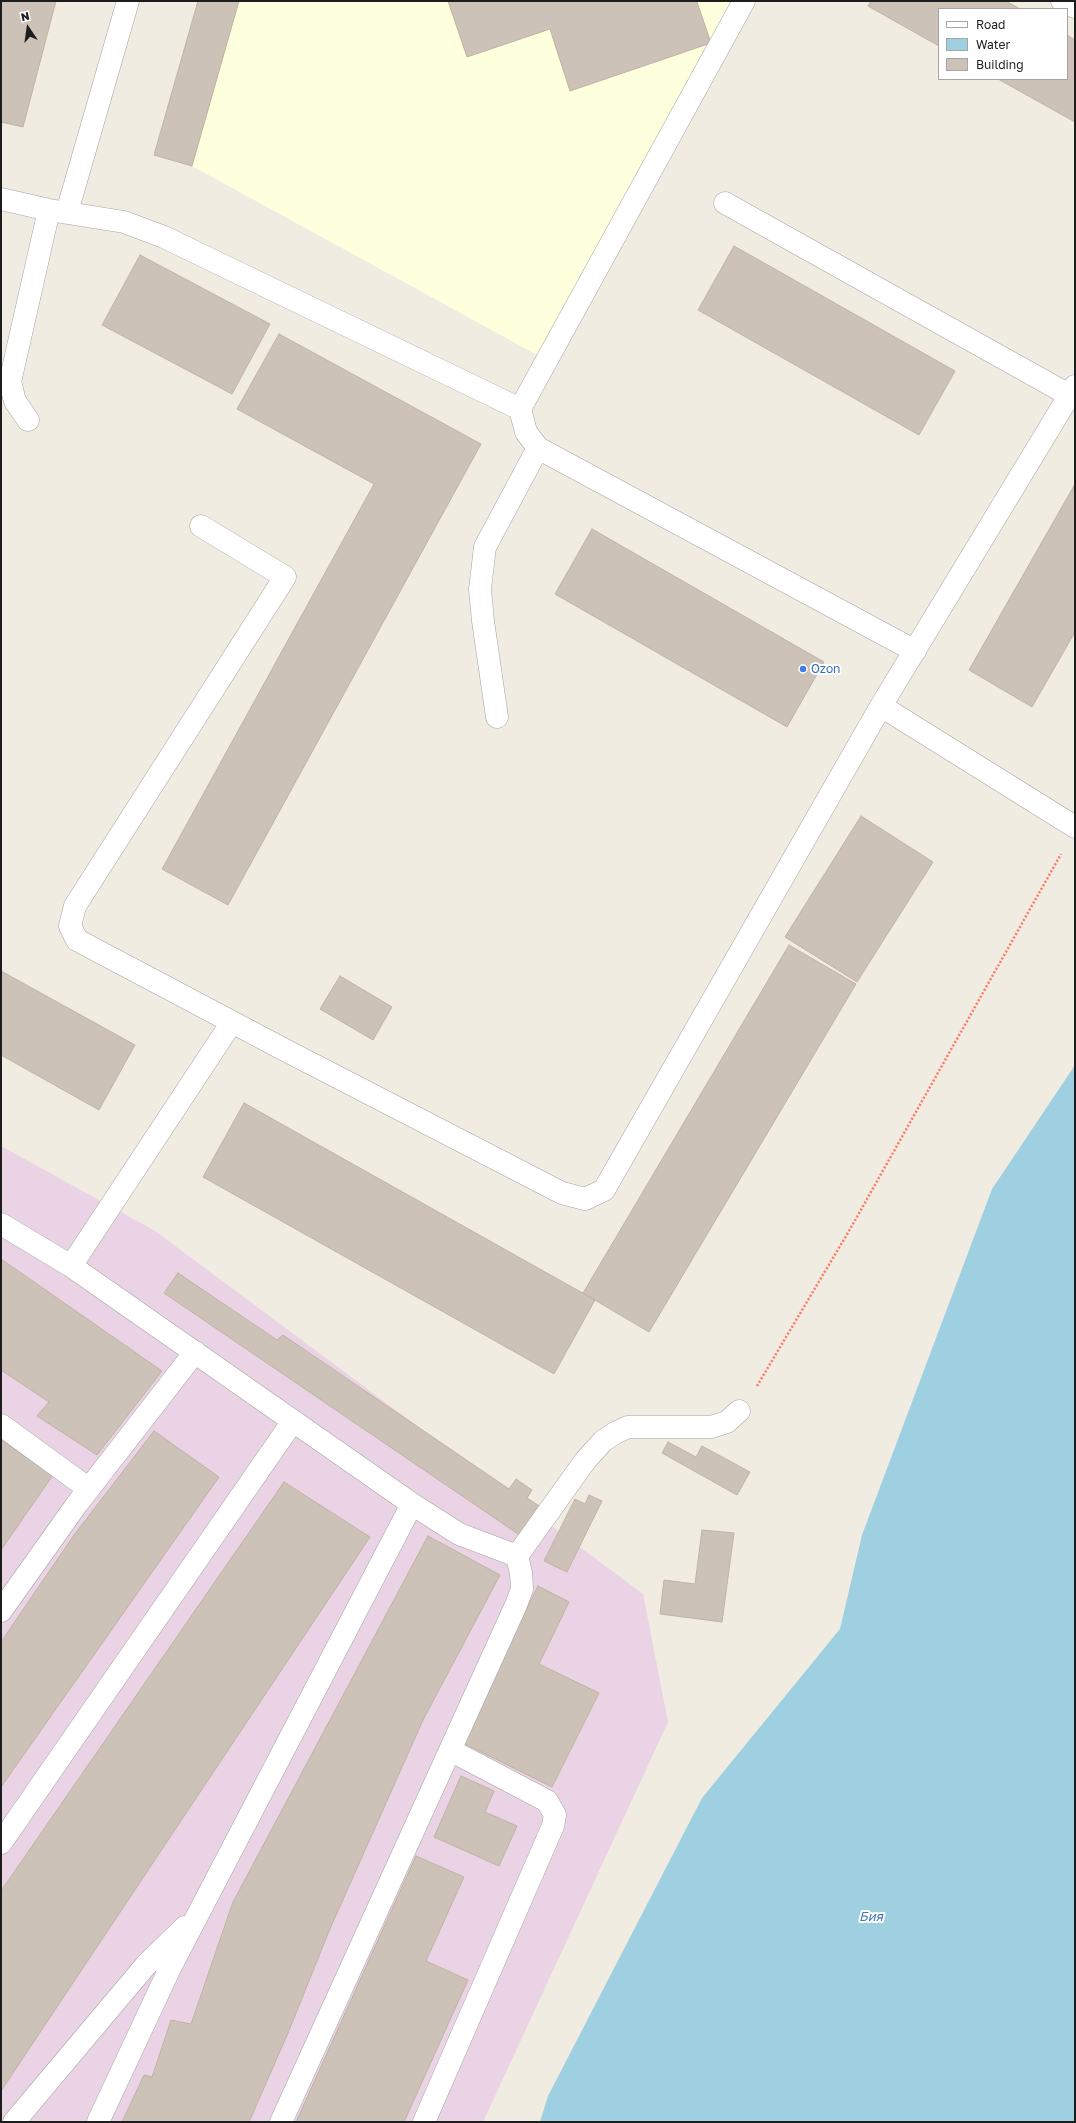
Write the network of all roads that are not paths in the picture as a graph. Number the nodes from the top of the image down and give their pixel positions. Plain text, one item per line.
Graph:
1 (128, 1) edge
2 (744, 1) edge
3 (1062, 1) edge
4 (1075, 7) edge
5 (1, 199) edge
6 (725, 203) dead end
7 (58, 211) junction
8 (1072, 390) edge
9 (520, 409) junction
10 (28, 420) dead end
11 (538, 448) junction
12 (201, 526) dead end
13 (916, 651) junction
14 (881, 706) junction
15 (497, 717) dead end
16 (1075, 826) edge
17 (232, 1022) junction
18 (1, 1224) edge
19 (71, 1266) junction
20 (195, 1352) junction
21 (739, 1411) road end
22 (293, 1421) junction
23 (1, 1425) edge
24 (89, 1489) junction
25 (412, 1504) junction
26 (517, 1556) junction
27 (1, 1611) edge
28 (450, 1750) junction
29 (1, 1843) edge
30 (197, 1916) junction
31 (14, 2122) edge
32 (98, 2122) edge
33 (281, 2122) edge
34 (424, 2122) edge

1 - 7 lane
2 - 9 lane
3 - 4 lane
5 - 7 lane
6 - 8 lane
7 - 9 lane
7 - 10 lane
8 - 13 lane
9 - 11 lane
11 - 13 lane
11 - 15 lane
12 - 17 lane
13 - 14 lane
14 - 16 lane
14 - 17 lane
17 - 19 lane
18 - 19 lane
19 - 20 lane
20 - 22 lane
20 - 24 lane
21 - 26 lane
22 - 25 lane
22 - 29 lane
23 - 24 lane
24 - 27 lane
25 - 26 lane
25 - 30 lane
26 - 28 lane
28 - 33 lane
28 - 34 lane
30 - 31 lane
30 - 32 lane

